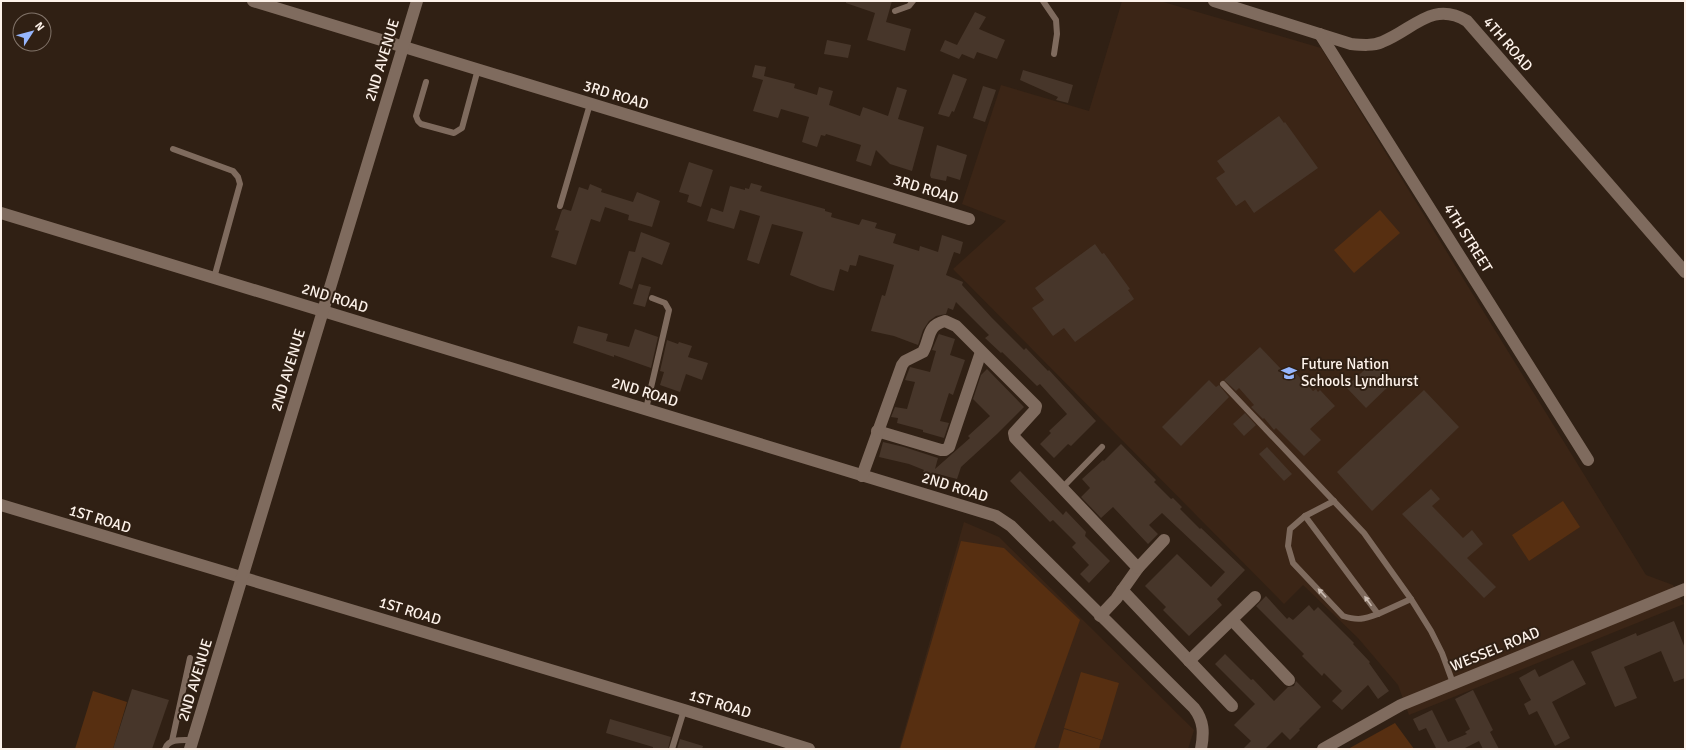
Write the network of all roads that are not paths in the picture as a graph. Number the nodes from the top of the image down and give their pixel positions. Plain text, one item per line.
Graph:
1 (254, 1) edge
2 (417, 1) edge
3 (913, 1) edge
4 (1043, 1) edge
5 (1214, 1) edge
6 (895, 11) dead end
7 (1320, 34) junction
8 (403, 46) junction
9 (1054, 54) dead end
10 (478, 69) junction
11 (426, 82) dead end
12 (590, 104) junction
13 (173, 150) dead end
14 (560, 206) dead end
15 (1, 213) edge
16 (969, 219) dead end
17 (1685, 272) edge
18 (214, 278) junction
19 (652, 298) dead end
20 (323, 311) junction
21 (981, 352) junction
22 (1223, 384) dead end
23 (646, 409) junction
24 (877, 431) junction
25 (1102, 447) dead end
26 (1588, 460) dead end
27 (862, 476) junction
28 (1063, 487) junction
29 (1334, 502) junction
30 (1, 505) edge
31 (1306, 516) junction
32 (1164, 540) dead end
33 (1138, 568) junction
34 (243, 577) junction
35 (1685, 589) edge
36 (1122, 590) junction
37 (1255, 597) dead end
38 (1411, 599) junction
39 (1378, 614) junction
40 (1100, 616) junction
41 (1232, 620) junction
42 (190, 658) dead end
43 (1189, 661) junction
44 (1289, 680) dead end
45 (1453, 683) junction
46 (1232, 706) dead end
47 (684, 710) junction
48 (172, 741) junction
49 (192, 744) edge
50 (165, 749) edge
51 (672, 749) edge
52 (809, 749) edge
53 (1201, 749) edge
54 (1323, 749) edge

1 - 8 street, 3RD ROAD
2 - 8 street, 2ND AVENUE
3 - 6 lane
4 - 9 lane
5 - 7 street, 4TH ROAD
7 - 17 street, 4TH ROAD
7 - 26 street, 4TH STREET
8 - 10 street, 3RD ROAD
8 - 20 street, 2ND AVENUE
10 - 11 lane
10 - 12 street, 3RD ROAD
12 - 14 lane
12 - 16 street, 3RD ROAD
13 - 18 lane
15 - 18 street, 2ND ROAD
18 - 20 street, 2ND ROAD
19 - 23 lane
20 - 23 street, 2ND ROAD
20 - 34 street, 2ND AVENUE
21 - 24 street
21 - 24 street
21 - 28 street
22 - 29 lane
23 - 27 street, 2ND ROAD
24 - 27 street
25 - 28 lane
27 - 40 street, 2ND ROAD
28 - 33 street
29 - 31 lane
29 - 38 lane
30 - 34 street, 1ST ROAD
39 -> 31 lane
39 -> 31 lane
32 - 33 street
33 - 36 street
34 - 47 street, 1ST ROAD
34 - 49 street, 2ND AVENUE
35 - 45 street, WESSEL ROAD
36 - 40 street
36 - 43 street
37 - 41 street
38 - 39 lane
38 - 45 lane
40 - 53 street, 2ND ROAD
41 - 43 street
41 - 44 street
42 - 48 lane
43 - 46 street
45 - 54 street, WESSEL ROAD
47 - 51 lane
47 - 52 street, 1ST ROAD
48 - 49 lane
48 - 50 lane

